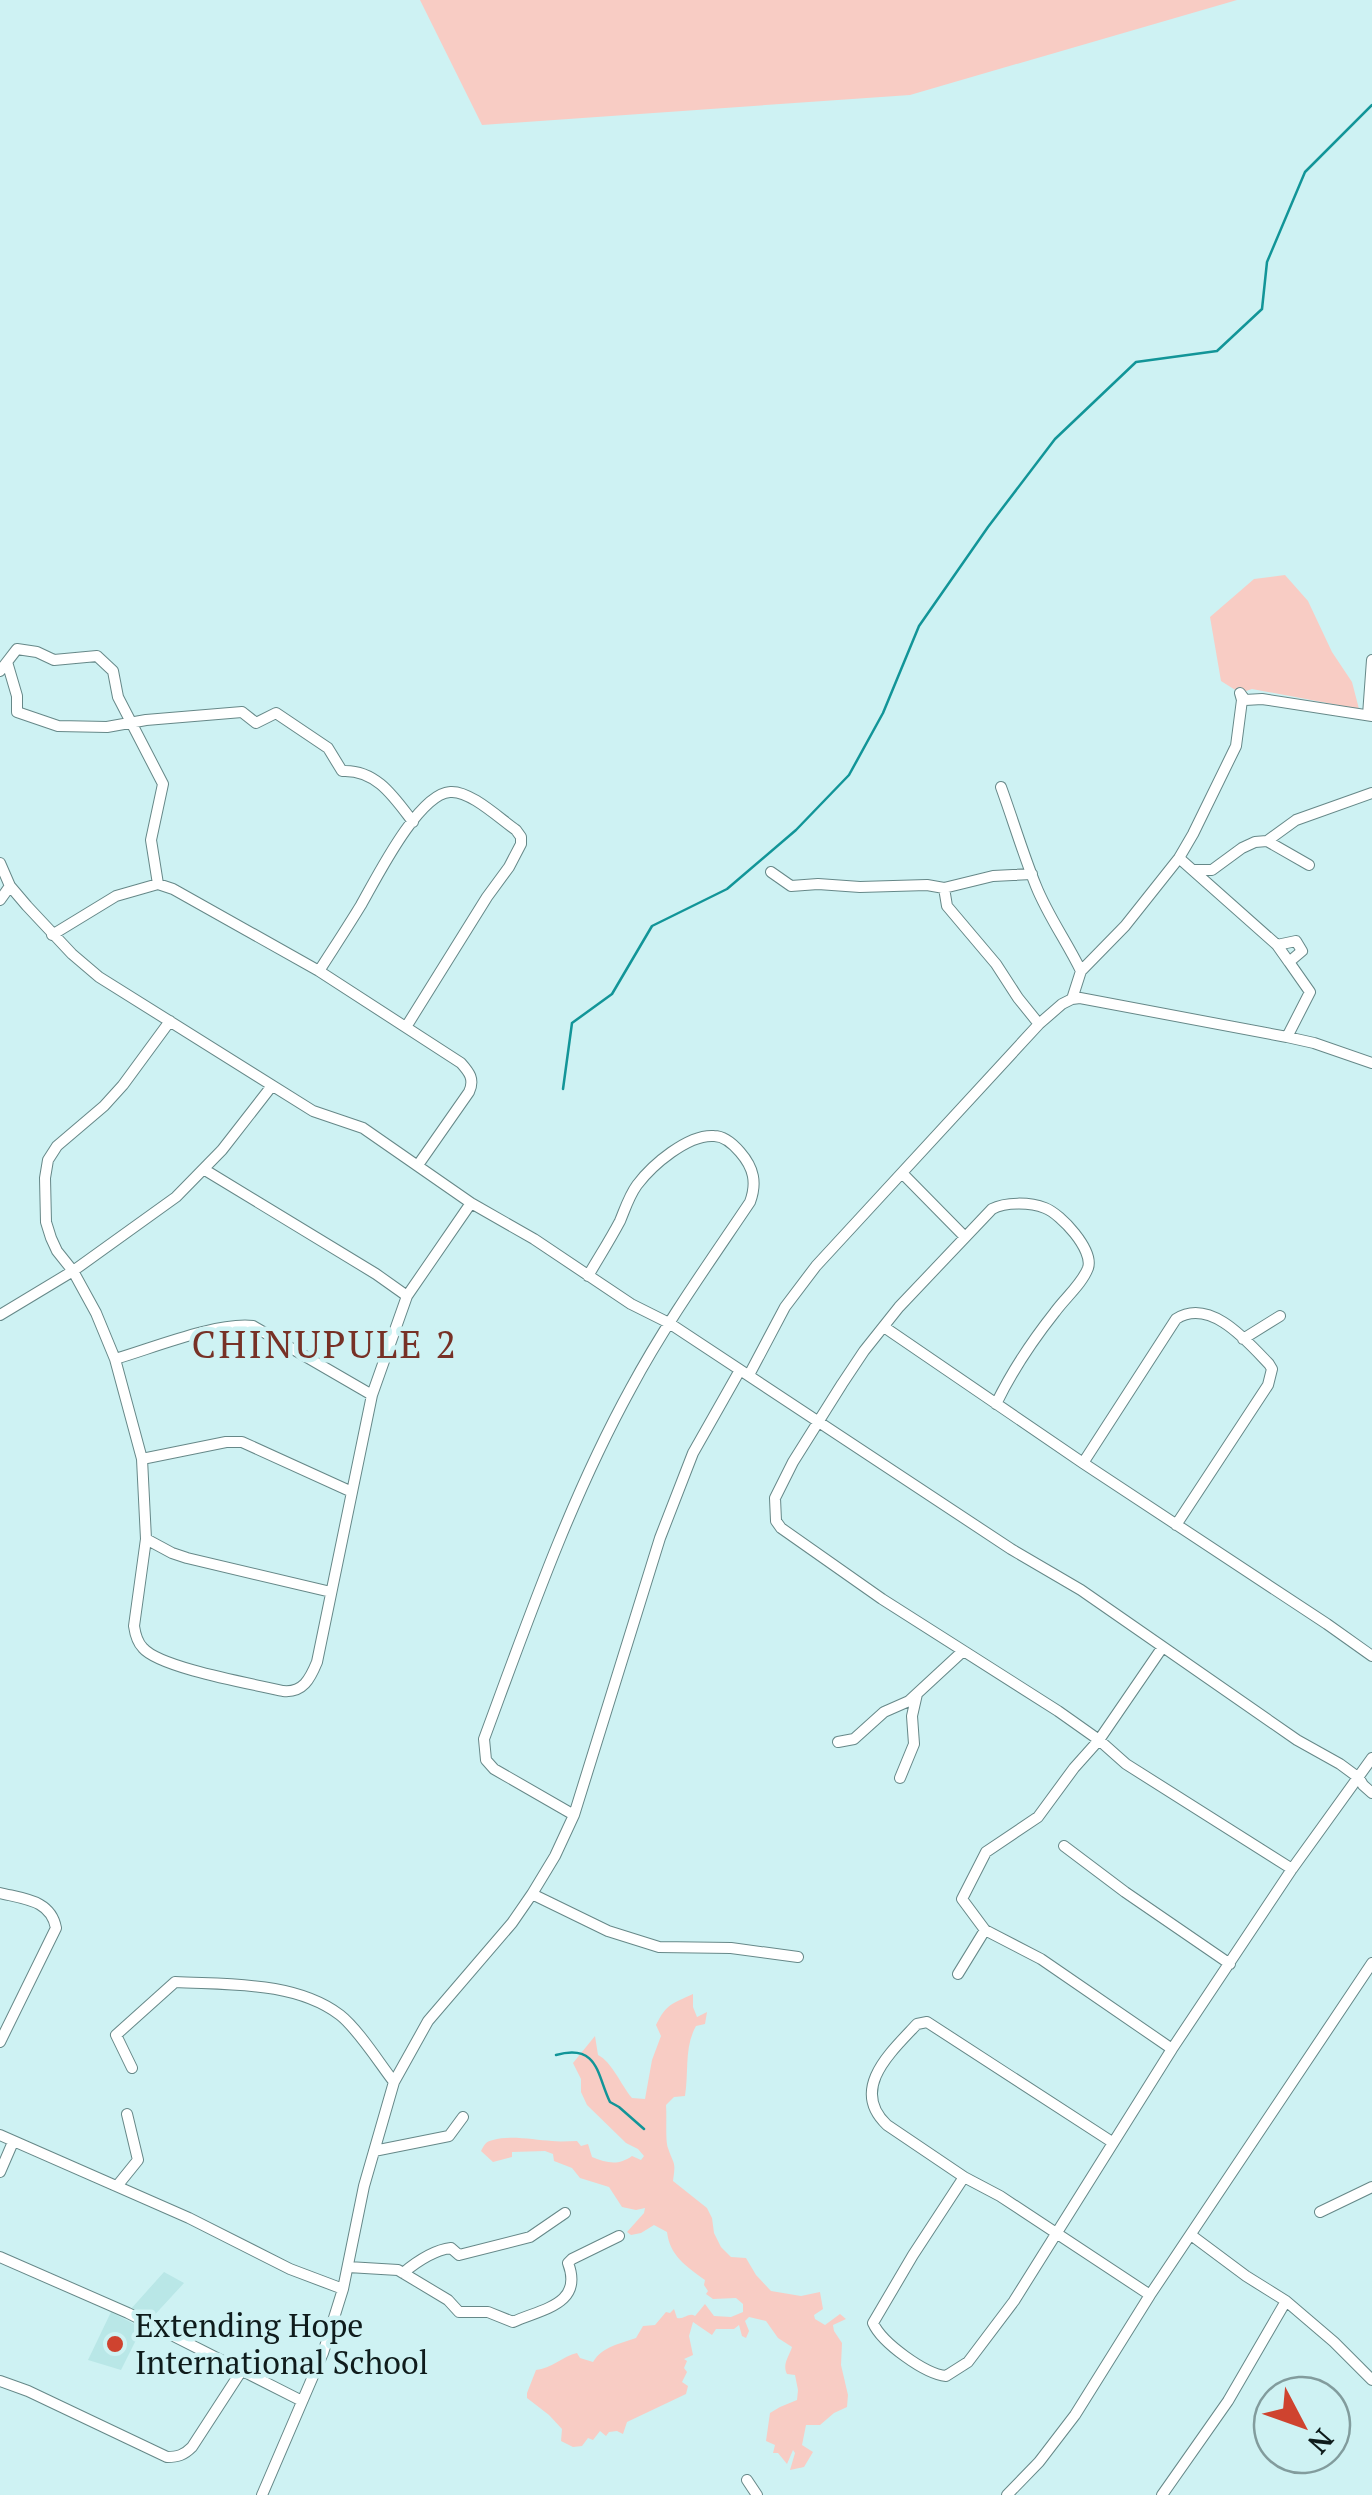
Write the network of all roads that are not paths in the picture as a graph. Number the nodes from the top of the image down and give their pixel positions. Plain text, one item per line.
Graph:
1 (1372, 660) edge
2 (4, 667) edge
3 (1370, 715) edge
4 (132, 723) junction
5 (1001, 787) dead end
6 (1372, 793) edge
7 (412, 822) junction
8 (1266, 840) junction
9 (1179, 858) junction
10 (0, 863) edge
11 (1309, 864) dead end
12 (1193, 870) junction
13 (771, 872) dead end
14 (1032, 874) junction
15 (158, 884) junction
16 (10, 886) junction
17 (944, 888) junction
18 (0, 900) edge
19 (52, 934) junction
20 (1277, 944) junction
21 (1289, 962) junction
22 (318, 971) junction
23 (1081, 971) junction
24 (1072, 998) junction
25 (170, 1021) junction
26 (1040, 1024) junction
27 (406, 1027) junction
28 (1287, 1037) junction
29 (1372, 1063) edge
30 (271, 1086) junction
31 (418, 1165) junction
32 (205, 1170) junction
33 (902, 1174) junction
34 (471, 1203) junction
35 (965, 1237) junction
36 (73, 1271) junction
37 (588, 1276) junction
38 (407, 1296) junction
39 (0, 1315) edge
40 (1280, 1316) dead end
41 (669, 1324) junction
42 (884, 1327) junction
43 (1243, 1338) junction
44 (115, 1359) junction
45 (744, 1372) junction
46 (372, 1395) junction
47 (996, 1404) junction
48 (818, 1422) junction
49 (142, 1459) junction
50 (1082, 1463) junction
51 (352, 1492) junction
52 (1176, 1525) junction
53 (146, 1539) junction
54 (331, 1592) junction
55 (1162, 1648) junction
56 (962, 1652) junction
57 (1372, 1656) edge
58 (917, 1694) junction
59 (1099, 1740) junction
60 (838, 1742) dead end
61 (1372, 1758) edge
62 (900, 1778) dead end
63 (1359, 1778) junction
64 (1372, 1793) edge
65 (574, 1815) junction
66 (1064, 1846) dead end
67 (1292, 1869) junction
68 (0, 1893) edge
69 (532, 1894) junction
70 (985, 1930) junction
71 (798, 1957) dead end
72 (1372, 1963) edge
73 (1230, 1964) junction
74 (958, 1974) dead end
75 (0, 2042) edge
76 (1172, 2049) junction
77 (132, 2068) dead end
78 (394, 2082) junction
79 (126, 2114) dead end
80 (463, 2117) dead end
81 (0, 2135) edge
82 (12, 2142) junction
83 (1112, 2142) junction
84 (374, 2151) junction
85 (0, 2172) edge
86 (964, 2176) junction
87 (117, 2186) junction
88 (1372, 2186) edge
89 (1320, 2212) dead end
90 (565, 2213) dead end
91 (1056, 2233) junction
92 (1191, 2235) junction
93 (619, 2236) dead end
94 (0, 2257) edge
95 (348, 2267) junction
96 (404, 2273) junction
97 (343, 2288) junction
98 (1150, 2295) junction
99 (1286, 2301) junction
100 (242, 2370) junction
101 (1372, 2380) edge
102 (0, 2381) edge
103 (302, 2401) junction
104 (747, 2480) dead end
105 (1012, 2494) edge
106 (262, 2495) edge
107 (757, 2495) edge
108 (1162, 2495) edge

1 - 3 street
2 - 4 street
2 - 4 street
3 - 9 street
4 - 7 street
4 - 15 street
5 - 14 street
6 - 8 street
7 - 22 street
7 - 27 street
8 - 11 street
8 - 12 street
9 - 12 street
9 - 23 street
10 - 16 street
12 - 20 street
13 - 17 street
14 - 17 street
14 - 23 street
15 - 19 street
15 - 22 street
16 - 18 street
16 - 19 street
17 - 26 street
19 - 25 street
20 - 21 street
20 - 21 street
21 - 28 street
22 - 27 street
23 - 24 street
24 - 26 street
24 - 28 street
25 - 30 street
25 - 36 street
26 - 33 street
27 - 31 street
28 - 29 street
30 - 31 street
30 - 32 street
31 - 34 street
32 - 36 street
32 - 38 street
33 - 35 street
33 - 45 street
34 - 37 street
34 - 38 street
35 - 42 street
35 - 47 street
36 - 39 street
36 - 44 street
37 - 41 street
37 - 41 street
38 - 46 street
40 - 43 street
41 - 45 street
41 - 65 street
42 - 47 street
42 - 48 street
43 - 50 street
43 - 52 street
44 - 46 street
44 - 49 street
45 - 48 street
45 - 65 street
46 - 51 street
47 - 50 street
48 - 55 street
48 - 56 street
49 - 51 street
49 - 53 street
50 - 52 street
51 - 54 street
52 - 57 street
53 - 54 street
53 - 54 street
55 - 59 street
55 - 63 street
56 - 58 street
56 - 59 street
58 - 60 street
58 - 62 street
59 - 67 street
59 - 70 street
61 - 63 street
63 - 64 street
63 - 67 street
65 - 69 street
66 - 73 street
67 - 73 street
68 - 75 street
69 - 71 street
69 - 78 street
70 - 74 street
70 - 76 street
72 - 92 street
73 - 76 street
76 - 83 street
77 - 78 street
78 - 84 street
79 - 87 street
80 - 84 street
81 - 82 street
82 - 85 street
82 - 87 street
83 - 86 street
83 - 91 street
84 - 95 street
86 - 91 street
86 - 91 street
87 - 97 street
88 - 89 street
90 - 96 street
91 - 98 street
92 - 98 street
92 - 99 street
93 - 96 street
94 - 100 street
95 - 96 street
95 - 97 street
97 - 103 street
98 - 105 street
99 - 101 street
99 - 108 street
100 - 102 street
100 - 103 street
103 - 106 street
104 - 107 street

